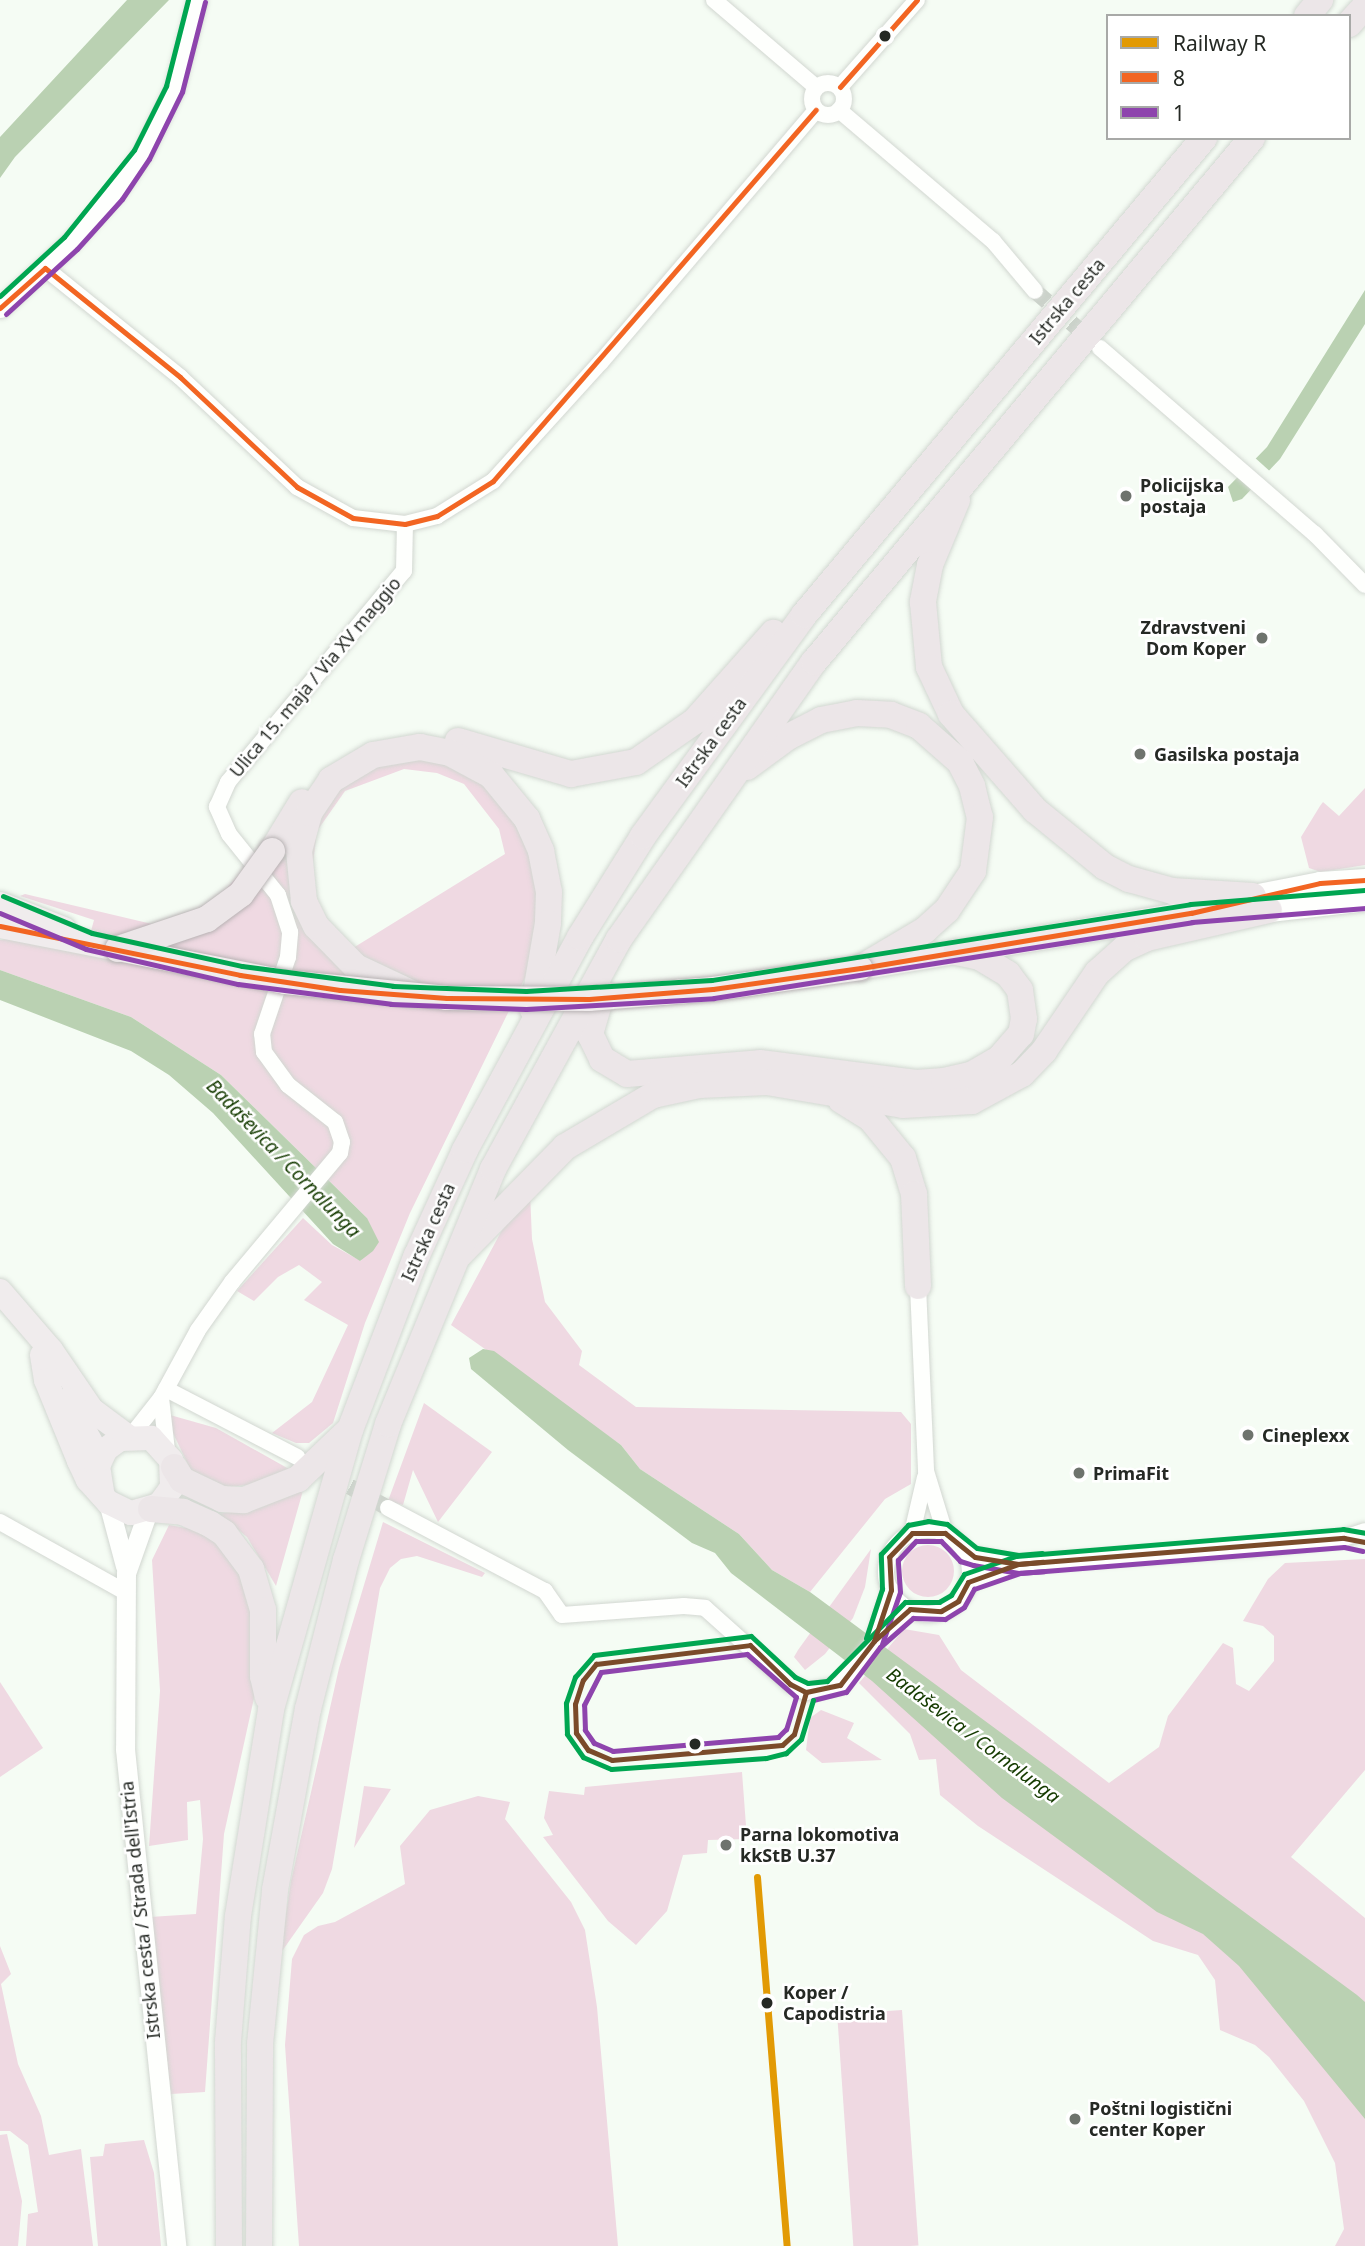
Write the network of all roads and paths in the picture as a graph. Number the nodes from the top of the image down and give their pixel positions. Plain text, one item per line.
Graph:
1 (714, 0) edge
2 (917, 0) edge
3 (1320, 0) edge
4 (197, 2) edge
5 (1365, 6) edge
6 (1309, 14) edge
7 (1351, 22) edge
8 (816, 87) junction
9 (840, 87) junction
10 (816, 110) junction
11 (839, 110) junction
12 (1202, 140) edge
13 (1250, 140) edge
14 (45, 268) junction
15 (1035, 291) tunnel mouth
16 (0, 308) edge
17 (1100, 348) tunnel mouth
18 (972, 469) junction
19 (405, 524) junction
20 (1365, 585) edge
21 (804, 614) junction
22 (724, 785) junction
23 (261, 856) junction
24 (1365, 870) edge
25 (1365, 880) edge
26 (1320, 883) junction
27 (1365, 899) edge
28 (1261, 903) junction
29 (0, 904) edge
30 (0, 926) edge
31 (619, 939) junction
32 (89, 941) junction
33 (118, 949) junction
34 (957, 952) junction
35 (861, 968) junction
36 (419, 997) junction
37 (533, 1021) junction
38 (836, 1097) junction
39 (451, 1262) junction
40 (918, 1286) joint
41 (0, 1291) edge
42 (26, 1325) junction
43 (42, 1356) junction
44 (163, 1394) junction
45 (350, 1430) junction
46 (129, 1436) junction
47 (297, 1457) dead end
48 (100, 1459) junction
49 (171, 1460) junction
50 (926, 1471) junction
51 (106, 1499) junction
52 (388, 1508) tunnel mouth
53 (150, 1510) junction
54 (0, 1522) edge
55 (1365, 1531) edge
56 (912, 1533) junction
57 (945, 1534) junction
58 (1344, 1538) junction
59 (1365, 1542) edge
60 (966, 1555) junction
61 (1018, 1564) junction
62 (126, 1583) junction
63 (968, 1583) junction
64 (891, 1590) junction
65 (910, 1609) junction
66 (874, 1641) junction
67 (271, 1709) junction
68 (176, 2246) edge
69 (229, 2246) edge
70 (260, 2246) edge

1 - 8 street
2 - 9 street
3 - 6 highway
4 - 14 street
5 - 7 highway
8 - 9 street
8 - 10 street
9 - 11 street
10 - 11 street
10 - 19 street
11 - 15 street
12 - 21 highway, Istrska cesta
13 - 18 highway, Istrska cesta
14 - 16 street
14 - 19 street
17 - 20 street
18 - 22 highway, Istrska cesta
18 - 28 highway
19 - 23 street, Ulica 15. maja / Via XV maggio
21 - 23 highway
21 - 37 highway, Istrska cesta
22 - 31 highway, Istrska cesta
22 - 35 highway
23 - 33 highway, bridge
23 - 44 street, Ulica 15. maja / Via XV maggio
24 - 26 main road
25 - 26 main road
26 - 28 main road
27 - 28 main road
28 - 34 main road
28 - 38 highway
29 - 32 main road
30 - 32 main road
31 - 34 highway
31 - 39 highway, Istrska cesta
32 - 33 main road
33 - 36 main road, bridge
34 - 35 main road
35 - 36 main road, bridge
36 - 37 highway, bridge
37 - 45 highway, Istrska cesta
38 - 39 highway
38 - 40 highway
39 - 70 highway, Istrska cesta
40 - 50 street
41 - 42 main road
42 - 43 main road
42 - 46 main road
43 - 48 main road
43 - 51 main road
44 - 46 street
44 - 47 street
44 - 49 street
45 - 49 highway
45 - 67 highway, Istrska cesta
46 - 48 main road
46 - 49 main road
48 - 51 main road
49 - 53 main road
50 - 56 street
50 - 57 street
51 - 53 main road
51 - 62 street
52 - 66 street
53 - 62 street
53 - 67 highway
54 - 62 street
55 - 58 street
56 - 57 street
56 - 64 street
57 - 60 street
58 - 59 street
58 - 61 street
60 - 61 street
60 - 63 street
61 - 63 street
62 - 68 street, Istrska cesta / Strada dell'Istria
63 - 65 street
64 - 65 street
64 - 66 street
65 - 66 street
67 - 69 highway, Istrska cesta

